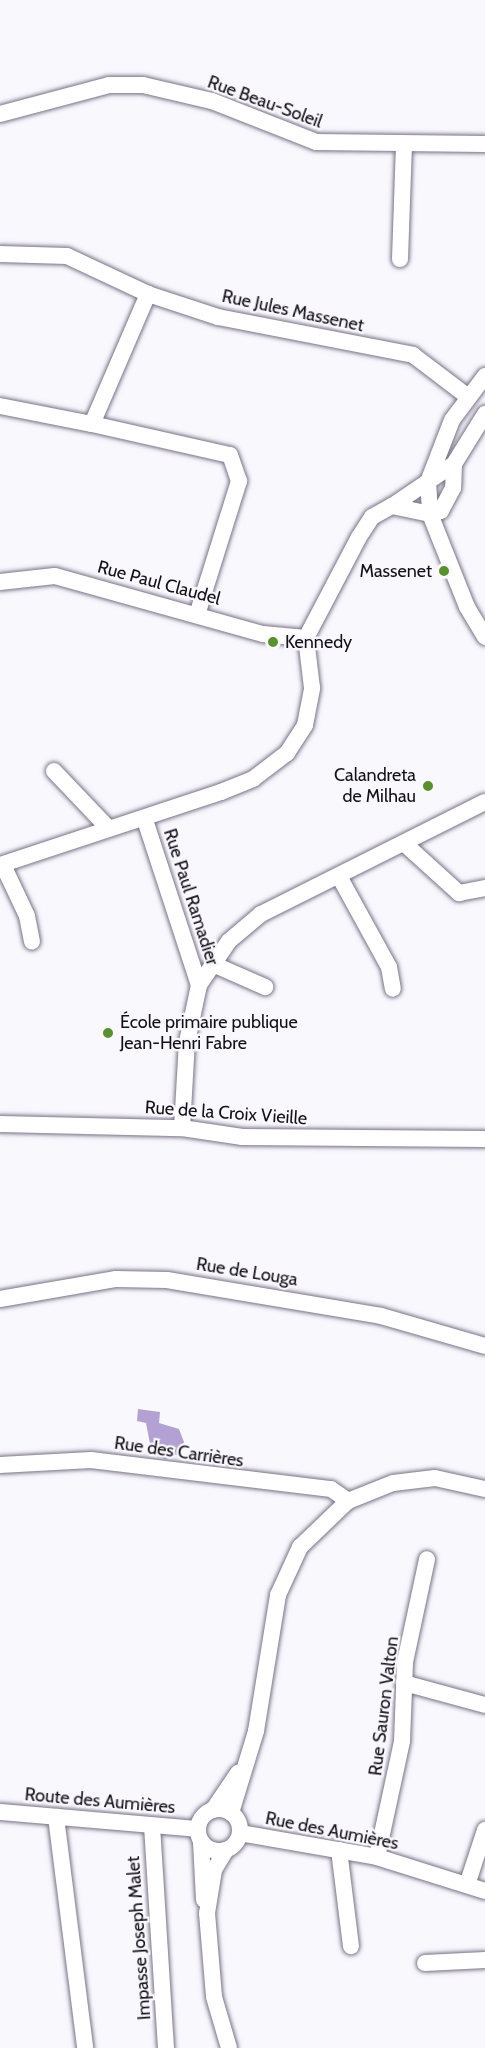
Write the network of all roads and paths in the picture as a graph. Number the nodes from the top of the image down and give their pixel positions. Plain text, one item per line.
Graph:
1 (0, 114) edge
2 (485, 144) edge
3 (404, 145) junction
4 (0, 254) edge
5 (400, 259) dead end
6 (148, 294) junction
7 (485, 376) edge
8 (467, 396) junction
9 (0, 406) edge
10 (485, 414) edge
11 (92, 424) junction
12 (454, 464) junction
13 (434, 479) junction
14 (392, 506) junction
15 (435, 512) junction
16 (0, 582) edge
17 (198, 612) junction
18 (485, 637) edge
19 (306, 638) junction
20 (54, 771) dead end
21 (485, 802) edge
22 (145, 820) junction
23 (108, 828) junction
24 (406, 845) junction
25 (1, 865) edge
26 (340, 878) junction
27 (485, 888) edge
28 (32, 942) dead end
29 (214, 965) junction
30 (199, 985) junction
31 (264, 987) dead end
32 (393, 989) dead end
33 (0, 1124) edge
34 (182, 1128) junction
35 (485, 1139) edge
36 (0, 1299) edge
37 (485, 1346) edge
38 (0, 1465) edge
39 (485, 1489) edge
40 (348, 1501) junction
41 (427, 1559) dead end
42 (404, 1683) junction
43 (485, 1705) edge
44 (247, 1760) junction
45 (213, 1810) junction
46 (0, 1812) edge
47 (231, 1813) junction
48 (56, 1817) junction
49 (152, 1826) junction
50 (485, 1830) edge
51 (240, 1833) junction
52 (199, 1835) junction
53 (226, 1851) junction
54 (339, 1851) junction
55 (377, 1857) junction
56 (467, 1885) junction
57 (485, 1891) edge
58 (207, 1912) junction
59 (351, 1946) dead end
60 (485, 1960) edge
61 (425, 1963) dead end
62 (85, 2048) edge
63 (166, 2048) edge
64 (230, 2048) edge

1 - 3 street, Rue Beau-Soleil
2 - 3 street, Rue Beau-Soleil
3 - 5 street
4 - 6 street, Rue Jules Massenet
6 - 8 street, Rue Jules Massenet
6 - 11 street
7 - 8 street
8 - 13 street
9 - 11 street
10 - 12 street
11 - 17 street
12 - 13 street
12 - 15 street
13 - 14 street
13 - 15 street
14 - 15 street
14 - 19 street
15 - 18 street
16 - 17 street, Rue Paul Claudel
17 - 19 street, Rue Paul Claudel
19 - 22 street
20 - 23 street
21 - 24 street
22 - 23 street
22 - 30 street, Rue Paul Ramadier
23 - 25 street
24 - 26 street
24 - 27 street
25 - 28 street
26 - 29 street
26 - 32 street
29 - 30 street
29 - 31 street
30 - 34 street
33 - 34 street, Rue de la Croix Vieille
34 - 35 street, Rue de la Croix Vieille
36 - 37 street, Rue de Louga
38 - 40 street, Rue des Carrières
39 - 40 street
40 - 44 street
41 - 42 street, Rue Sauron Valton
42 - 43 street
42 - 55 street, Rue Sauron Valton
44 - 45 street
44 - 47 street
45 - 47 street
45 - 52 street
46 - 48 street, Route des Aumières
47 - 51 street
48 - 49 street, Route des Aumières
48 - 62 street
49 - 52 street, Route des Aumières
49 - 63 street, Impasse Joseph Malet
50 - 56 street
51 - 53 street
51 - 54 street, Rue des Aumières
52 - 53 street
52 - 58 street
53 - 58 street
54 - 55 street, Rue des Aumières
54 - 59 street
55 - 56 street, Rue des Aumières
56 - 57 street, Rue des Aumières
58 - 64 street
60 - 61 street

